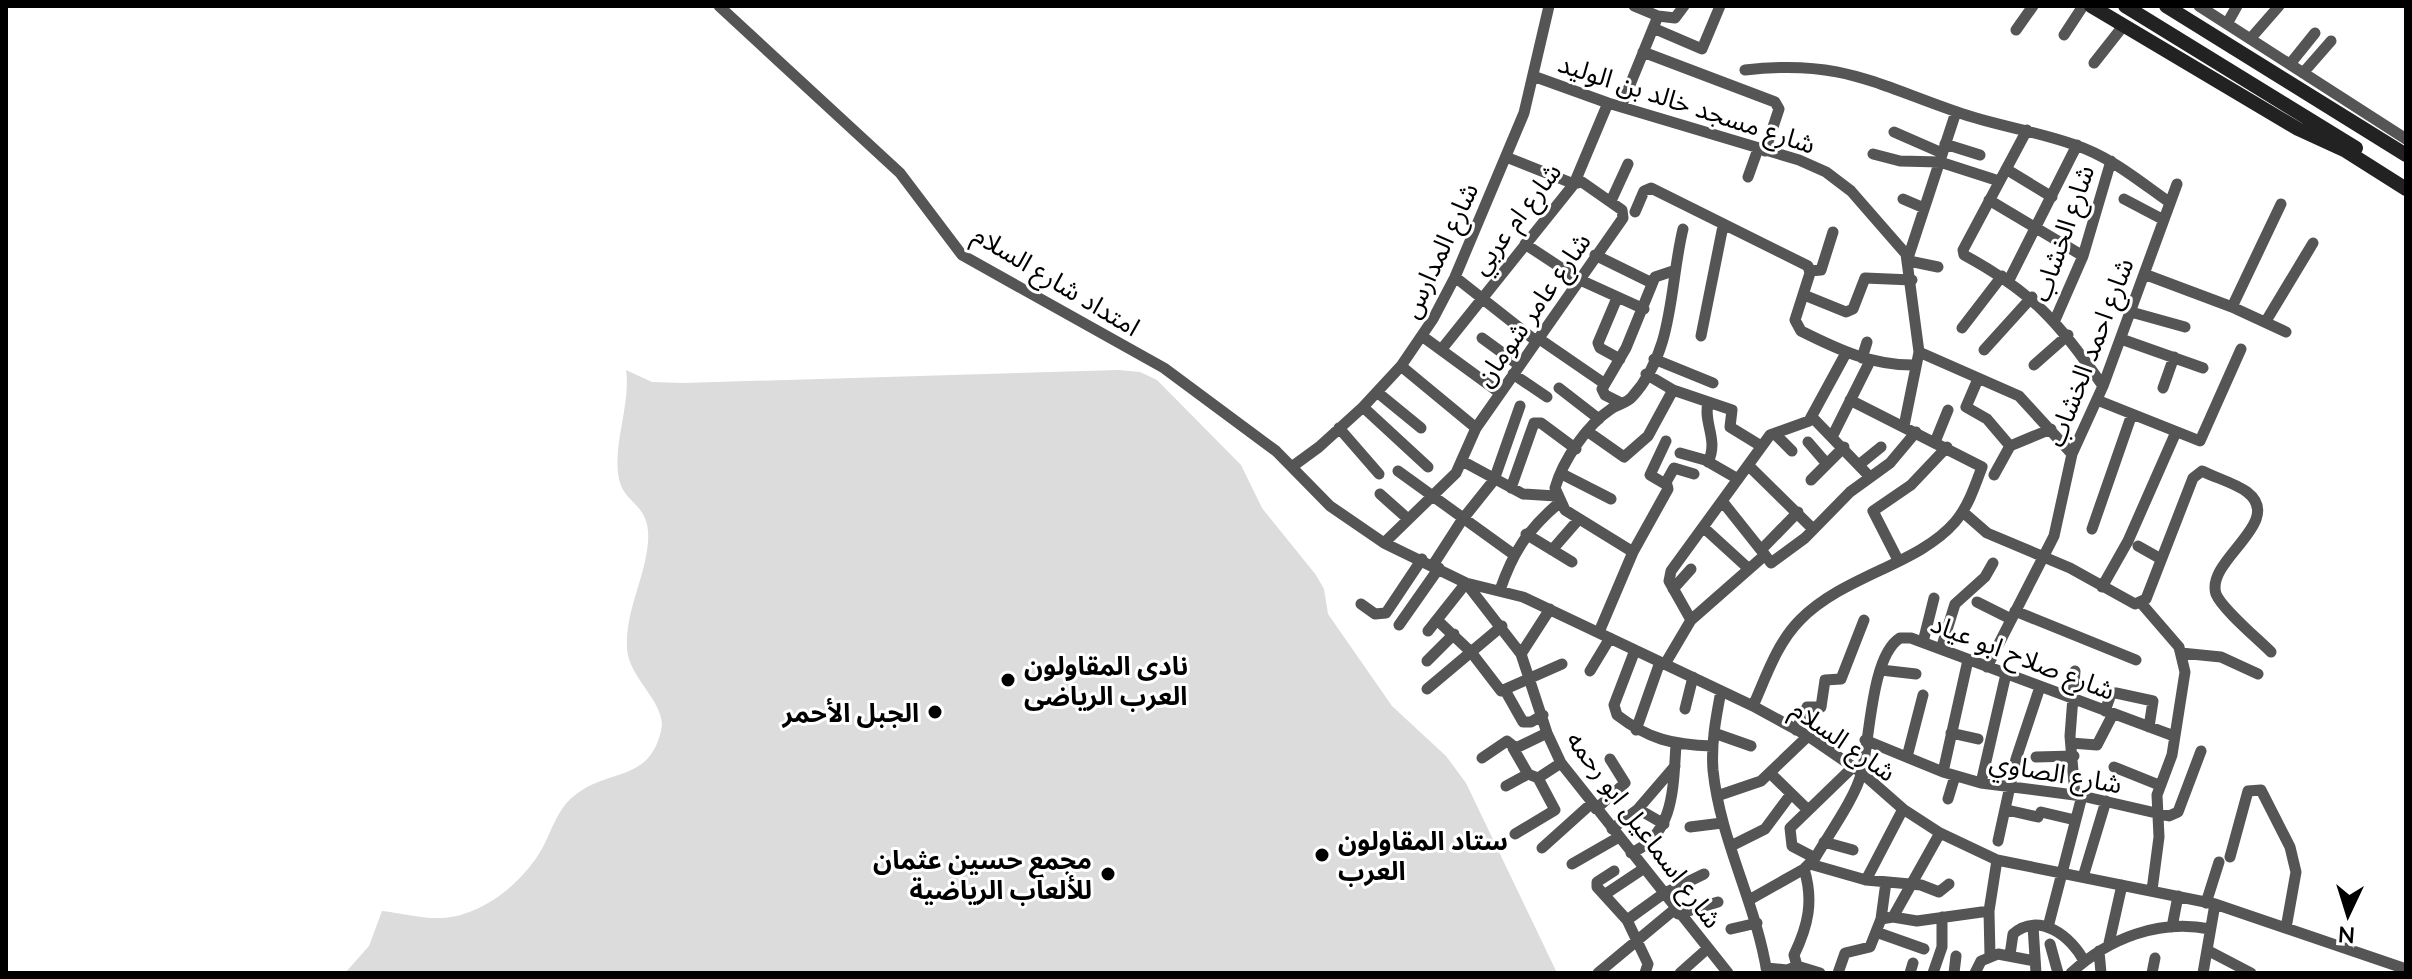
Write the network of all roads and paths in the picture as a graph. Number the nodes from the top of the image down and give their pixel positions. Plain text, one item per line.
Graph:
1 (719, 6) edge
2 (1549, 6) edge
3 (1634, 6) edge
4 (1684, 6) edge
5 (1720, 6) edge
6 (2033, 6) edge
7 (2083, 6) edge
8 (2091, 6) edge
9 (2125, 6) edge
10 (2166, 6) edge
11 (2237, 6) edge
12 (2279, 6) edge
13 (2205, 7) edge
14 (1655, 22) junction
15 (2228, 22) junction
16 (2124, 25) junction
17 (2016, 30) dead end
18 (2315, 33) dead end
19 (2064, 35) dead end
20 (2251, 38) junction
21 (2331, 41) dead end
22 (1643, 52) junction
23 (2094, 63) dead end
24 (2290, 64) junction
25 (1745, 70) dead end
26 (2303, 73) junction
27 (1533, 76) junction
28 (2280, 101) junction
29 (1614, 105) junction
30 (1956, 112) junction
31 (2027, 130) junction
32 (1894, 132) dead end
33 (2406, 139) edge
34 (2322, 142) junction
35 (2077, 145) junction
36 (1761, 150) junction
37 (1942, 153) junction
38 (1873, 154) dead end
39 (1980, 155) dead end
40 (2406, 155) edge
41 (1506, 157) junction
42 (2111, 161) junction
43 (1628, 164) dead end
44 (2006, 169) junction
45 (1748, 177) dead end
46 (2406, 179) edge
47 (1999, 181) junction
48 (1574, 184) junction
49 (2177, 184) dead end
50 (2406, 189) edge
51 (2052, 197) junction
52 (1903, 199) dead end
53 (2124, 199) dead end
54 (1989, 200) junction
55 (1611, 201) junction
56 (2169, 202) junction
57 (2281, 204) dead end
58 (1924, 208) junction
59 (1630, 213) junction
60 (2162, 219) junction
61 (1723, 226) junction
62 (2036, 228) junction
63 (1683, 229) dead end
64 (1833, 232) dead end
65 (2313, 243) dead end
66 (1525, 244) junction
67 (1595, 255) junction
68 (2083, 256) junction
69 (1908, 260) junction
70 (1938, 267) dead end
71 (1673, 271) junction
72 (1810, 271) junction
73 (2144, 274) junction
74 (1455, 277) junction
75 (2006, 278) junction
76 (1578, 279) junction
77 (1912, 280) junction
78 (1652, 283) junction
79 (1804, 295) junction
80 (2032, 297) junction
81 (1482, 298) junction
82 (1617, 298) junction
83 (2232, 307) junction
84 (1644, 309) junction
85 (2131, 312) junction
86 (2055, 320) junction
87 (2266, 321) junction
88 (2185, 327) dead end
89 (1962, 328) dead end
90 (2286, 332) dead end
91 (2068, 335) junction
92 (1422, 336) junction
93 (1701, 336) dead end
94 (1482, 338) dead end
95 (1537, 339) junction
96 (2121, 339) junction
97 (1867, 342) dead end
98 (2241, 349) dead end
99 (1441, 350) junction
100 (1984, 350) dead end
101 (1846, 353) junction
102 (2174, 357) junction
103 (1917, 358) junction
104 (1620, 359) junction
105 (1654, 359) junction
106 (1866, 360) junction
107 (2034, 365) dead end
108 (1401, 366) junction
109 (2203, 368) dead end
110 (1516, 369) junction
111 (1646, 374) junction
112 (1978, 379) junction
113 (1713, 383) dead end
114 (1605, 384) junction
115 (2103, 386) junction
116 (1559, 388) dead end
117 (2163, 388) dead end
118 (1673, 390) junction
119 (1377, 392) junction
120 (1500, 393) junction
121 (1547, 397) dead end
122 (1850, 400) junction
123 (2097, 400) junction
124 (1621, 403) junction
125 (1708, 403) junction
126 (1520, 406) dead end
127 (1363, 407) junction
128 (1948, 410) dead end
129 (2132, 414) junction
130 (1812, 417) junction
131 (1599, 419) junction
132 (1339, 428) junction
133 (1421, 428) dead end
134 (1476, 428) junction
135 (1910, 429) junction
136 (2051, 429) junction
137 (1587, 431) junction
138 (2176, 432) junction
139 (1775, 434) junction
140 (1833, 435) junction
141 (1666, 441) dead end
142 (1808, 442) dead end
143 (1941, 444) junction
144 (1761, 446) junction
145 (2010, 446) junction
146 (1844, 447) junction
147 (1881, 447) dead end
148 (1576, 449) junction
149 (1792, 451) dead end
150 (1680, 453) dead end
151 (2072, 454) junction
152 (1464, 462) junction
153 (1708, 462) junction
154 (1827, 464) junction
155 (1860, 464) junction
156 (1748, 465) junction
157 (1293, 466) junction
158 (1428, 467) dead end
159 (1398, 471) dead end
160 (1379, 474) dead end
161 (1562, 474) junction
162 (1694, 474) dead end
163 (1994, 475) dead end
164 (1870, 477) junction
165 (1738, 479) junction
166 (1494, 480) junction
167 (1811, 480) dead end
168 (1665, 484) junction
169 (1511, 488) junction
170 (1380, 494) dead end
171 (1430, 497) junction
172 (1611, 499) dead end
173 (1558, 500) junction
174 (1722, 501) junction
175 (1798, 512) junction
176 (1963, 512) junction
177 (1408, 519) junction
178 (1579, 519) junction
179 (1462, 520) junction
180 (1703, 527) junction
181 (1813, 529) junction
182 (2092, 529) dead end
183 (1526, 534) junction
184 (1384, 543) junction
185 (2138, 546) dead end
186 (1552, 550) junction
187 (1633, 552) junction
188 (1763, 553) junction
189 (1513, 554) junction
190 (2045, 556) junction
191 (1422, 559) junction
192 (2161, 559) junction
193 (1898, 560) junction
194 (1572, 562) dead end
195 (1993, 563) dead end
196 (1436, 567) junction
197 (1691, 569) dead end
198 (1749, 569) junction
199 (1466, 583) junction
200 (2102, 587) junction
201 (1673, 589) junction
202 (1500, 590) junction
203 (1934, 598) dead end
204 (1977, 602) dead end
205 (2141, 603) junction
206 (1361, 604) dead end
207 (1550, 609) junction
208 (2013, 615) junction
209 (1437, 620) junction
210 (1691, 620) junction
211 (1864, 620) dead end
212 (1399, 625) dead end
213 (1502, 626) junction
214 (1428, 631) dead end
215 (1454, 634) junction
216 (1604, 635) junction
217 (1923, 642) junction
218 (1941, 649) junction
219 (1635, 650) junction
220 (1471, 652) junction
221 (2271, 652) dead end
222 (2181, 653) junction
223 (1521, 654) junction
224 (1968, 660) junction
225 (2136, 660) dead end
226 (1427, 661) dead end
227 (1663, 663) junction
228 (1562, 664) dead end
229 (1987, 667) junction
230 (1881, 670) junction
231 (1590, 671) dead end
232 (2075, 671) dead end
233 (1916, 674) dead end
234 (2006, 674) junction
235 (2258, 674) dead end
236 (1693, 677) junction
237 (1532, 680) junction
238 (2040, 687) junction
239 (1427, 689) dead end
240 (1721, 691) junction
241 (1506, 692) junction
242 (1923, 695) dead end
243 (2071, 698) junction
244 (1753, 706) junction
245 (1685, 709) dead end
246 (2109, 712) junction
247 (1543, 715) junction
248 (2149, 727) junction
249 (1636, 730) junction
250 (1547, 733) junction
251 (1714, 733) junction
252 (1802, 733) junction
253 (1951, 733) junction
254 (2174, 736) junction
255 (1978, 739) dead end
256 (1865, 740) junction
257 (2071, 743) junction
258 (1676, 745) junction
259 (1712, 746) junction
260 (1751, 746) dead end
261 (1513, 748) junction
262 (2201, 751) dead end
263 (2074, 756) junction
264 (1907, 757) junction
265 (2036, 757) dead end
266 (1482, 758) dead end
267 (1610, 759) dead end
268 (1561, 763) junction
269 (1675, 766) junction
270 (2114, 767) dead end
271 (1858, 770) junction
272 (1770, 773) junction
273 (1949, 774) junction
274 (1533, 776) junction
275 (1981, 783) junction
276 (2159, 785) junction
277 (1506, 786) dead end
278 (2011, 789) junction
279 (1791, 794) junction
280 (1717, 796) junction
281 (2078, 796) junction
282 (1948, 799) dead end
283 (2106, 801) junction
284 (1594, 806) junction
285 (1638, 809) junction
286 (1903, 809) junction
287 (1808, 810) junction
288 (2007, 810) junction
289 (2156, 813) junction
290 (1774, 818) junction
291 (2075, 820) junction
292 (1722, 823) junction
293 (1664, 824) junction
294 (1690, 827) dead end
295 (1790, 828) junction
296 (1615, 833) junction
297 (1940, 833) junction
298 (1515, 834) dead end
299 (1998, 841) dead end
300 (1824, 842) junction
301 (1731, 846) junction
302 (1542, 848) dead end
303 (1853, 850) dead end
304 (1631, 853) junction
305 (1997, 860) junction
306 (1572, 864) dead end
307 (1810, 864) junction
308 (1643, 869) junction
309 (1614, 871) dead end
310 (2059, 872) junction
311 (1704, 874) dead end
312 (2083, 877) junction
313 (1866, 880) junction
314 (1886, 882) junction
315 (1910, 884) junction
316 (1949, 884) dead end
317 (2122, 885) junction
318 (2152, 890) junction
319 (1663, 894) junction
320 (1604, 895) junction
321 (2178, 896) junction
322 (1749, 900) junction
323 (1718, 902) dead end
324 (2210, 903) junction
325 (1989, 911) junction
326 (1677, 912) junction
327 (1942, 917) junction
328 (1887, 918) junction
329 (1627, 920) junction
330 (1757, 923) junction
331 (2033, 926) junction
332 (2048, 927) junction
333 (2172, 927) junction
334 (2286, 928) junction
335 (1731, 929) dead end
336 (2210, 929) junction
337 (1876, 932) junction
338 (1635, 943) junction
339 (2050, 944) dead end
340 (2104, 947) junction
341 (1707, 949) junction
342 (1924, 949) dead end
343 (2207, 950) junction
344 (2010, 955) junction
345 (1956, 956) dead end
346 (1990, 956) junction
347 (2155, 958) dead end
348 (2084, 961) junction
349 (1797, 966) junction
350 (2035, 967) edge
351 (2406, 969) edge
352 (1767, 970) edge
353 (1720, 971) edge
354 (1598, 973) edge
355 (1645, 973) edge
356 (1680, 973) edge
357 (1820, 973) edge
358 (1838, 973) edge
359 (1933, 973) edge
360 (1954, 973) edge
361 (1975, 973) edge
362 (2058, 973) edge
363 (2071, 973) edge
364 (2101, 973) edge
365 (2152, 973) edge
366 (2203, 973) edge
367 (2251, 973) edge

1 - 157 street, امتداد شارع السلام
2 - 27 street, شارع المدارس
3 - 14 street
4 - 14 street
5 - 14 street
6 - 17 street
7 - 19 street
8 - 16 main road
9 - 28 main road
10 - 40 main road
11 - 15 street
12 - 20 street
13 - 15 street
14 - 22 street, شارع ام عربي
15 - 20 street
16 - 23 street
16 - 34 main road
18 - 24 street
20 - 24 street
21 - 26 street
22 - 29 street, شارع ام عربي
22 - 36 street
24 - 26 street
25 - 30 street
26 - 33 street
27 - 29 street, شارع مسجد خالد بن الوليد
27 - 41 street, شارع المدارس
28 - 34 main road
28 - 46 main road
29 - 36 street, شارع مسجد خالد بن الوليد
29 - 48 street, شارع ام عربي
30 - 31 street
30 - 37 street
31 - 35 street
31 - 44 street
32 - 37 street
34 - 50 main road
35 - 42 street
35 - 51 street
36 - 45 street
36 - 69 street, شارع مسجد خالد بن الوليد
37 - 38 street
37 - 39 street
37 - 47 street
37 - 58 street
41 - 48 street
41 - 74 street, شارع المدارس
42 - 56 street
42 - 68 street, شارع الخشاب
43 - 55 street
44 - 47 street
44 - 51 street
47 - 54 street
48 - 55 street
48 - 66 street, شارع ام عربي
49 - 56 street, شارع احمد الخشاب
51 - 62 street
52 - 58 street
53 - 60 street
54 - 62 street
54 - 75 street
55 - 59 street
56 - 60 street, شارع احمد الخشاب
57 - 83 street
58 - 69 street
59 - 61 street, شارع عامر شومان
59 - 67 street, شارع عامر شومان
60 - 73 street, شارع احمد الخشاب
61 - 72 street
61 - 93 street
62 - 68 street
62 - 75 street
63 - 71 street
64 - 72 street
65 - 87 street
66 - 76 street
66 - 81 street, شارع ام عربي
67 - 76 street, شارع عامر شومان
67 - 78 street
68 - 86 street, شارع الخشاب
69 - 70 street
69 - 77 street
71 - 78 street
71 - 105 street
72 - 79 street
73 - 83 street
73 - 85 street, شارع احمد الخشاب
74 - 81 street
74 - 92 street, شارع المدارس
75 - 80 street
75 - 89 street
76 - 82 street
76 - 95 street, شارع عامر شومان
77 - 79 street
77 - 103 street
78 - 84 street
79 - 101 street
80 - 86 street
80 - 100 street
81 - 95 street
81 - 99 street, شارع ام عربي
82 - 84 street
82 - 104 street
83 - 87 street
84 - 104 street
85 - 88 street
85 - 96 street, شارع احمد الخشاب
86 - 91 street
87 - 90 street
91 - 107 street
91 - 115 street
92 - 99 street
92 - 108 street, شارع المدارس
94 - 110 street
95 - 110 street, شارع عامر شومان
95 - 114 street
96 - 102 street
96 - 115 street, شارع احمد الخشاب
97 - 106 street
98 - 138 street
99 - 120 street
101 - 106 street
101 - 130 street
102 - 109 street
102 - 117 street
103 - 106 street
103 - 112 street
103 - 135 street
104 - 114 street
105 - 111 street
105 - 113 street
106 - 122 street
108 - 119 street, شارع المدارس
108 - 134 street
110 - 120 street, شارع عامر شومان
110 - 121 street
111 - 118 street
111 - 124 street
112 - 136 street
112 - 145 street
114 - 124 street
115 - 123 street, شارع احمد الخشاب
116 - 131 street
118 - 125 street
118 - 137 street
119 - 127 street, شارع المدارس
119 - 133 street
120 - 134 street, شارع عامر شومان
122 - 135 street
122 - 140 street
123 - 129 street
123 - 151 street, شارع احمد الخشاب
124 - 131 street
125 - 144 street
125 - 153 street
126 - 166 street
127 - 132 street, شارع المدارس
127 - 158 street
128 - 143 street
129 - 138 street
129 - 182 street
130 - 139 street
130 - 140 street
131 - 137 street
132 - 157 street, شارع المدارس
132 - 160 street
134 - 152 street, شارع عامر شومان
135 - 143 street
135 - 164 street
136 - 145 street
136 - 151 street
137 - 148 street
138 - 200 street
139 - 144 street
139 - 149 street
140 - 146 street
141 - 168 street
142 - 154 street
143 - 176 street
143 - 193 street
144 - 156 street
145 - 163 street
146 - 154 street
146 - 155 street
147 - 155 street
148 - 161 street
148 - 169 street
150 - 153 street
151 - 190 street, شارع احمد الخشاب
152 - 166 street
152 - 171 street
153 - 165 street
154 - 167 street
155 - 164 street
156 - 165 street
156 - 175 street
157 - 184 street, شارع السلام
159 - 171 street
161 - 172 street
161 - 173 street
162 - 168 street
164 - 181 street
165 - 174 street
166 - 169 street
166 - 179 street
168 - 187 street
169 - 173 street
170 - 177 street
171 - 177 street
171 - 179 street
173 - 178 street
173 - 183 street
174 - 180 street
174 - 188 street
175 - 181 street
175 - 188 street
176 - 190 street
176 - 193 street
177 - 184 street
178 - 186 street
178 - 187 street
179 - 189 street
179 - 196 street
180 - 198 street
180 - 201 street
181 - 188 street
183 - 186 street
183 - 189 street
184 - 191 street, شارع السلام
185 - 192 street
186 - 194 street
187 - 216 street
188 - 198 street
189 - 202 street
190 - 200 street
190 - 208 street, شارع احمد الخشاب
191 - 196 street, شارع السلام
191 - 206 street
192 - 205 street
192 - 221 street
193 - 244 street
195 - 218 street
196 - 199 street, شارع السلام
196 - 212 street
197 - 201 street
198 - 210 street
199 - 202 street, شارع السلام
199 - 209 street
199 - 213 street, شارع اسماعيل ابو رحمه
200 - 205 street
201 - 210 street
202 - 207 street, شارع السلام
203 - 217 street
204 - 208 street
205 - 222 street
207 - 216 street, شارع السلام
207 - 223 street
208 - 225 street
208 - 229 street, شارع احمد الخشاب
209 - 214 street
209 - 215 street
210 - 227 street
211 - 252 street
213 - 220 street
213 - 223 street, شارع اسماعيل ابو رحمه
215 - 220 street
215 - 226 street
216 - 219 street, شارع السلام
216 - 231 street
217 - 218 street, شارع صلاح ابو عياد
217 - 230 street, شارع صلاح ابو عياد
218 - 224 street, شارع صلاح ابو عياد
219 - 227 street, شارع السلام
219 - 249 street
220 - 239 street
220 - 241 street
222 - 235 street
222 - 254 street
223 - 237 street, شارع اسماعيل ابو رحمه
224 - 229 street, شارع صلاح ابو عياد
224 - 253 street
227 - 236 street, شارع السلام
227 - 249 street
228 - 237 street
229 - 234 street, شارع صلاح ابو عياد
230 - 233 street
230 - 256 street, شارع صلاح ابو عياد
232 - 243 street
234 - 238 street, شارع صلاح ابو عياد
234 - 275 street
236 - 240 street, شارع السلام
236 - 245 street
237 - 241 street
237 - 247 street, شارع اسماعيل ابو رحمه
238 - 243 street, شارع صلاح ابو عياد
238 - 278 street
240 - 244 street, شارع السلام
240 - 251 street
241 - 247 street
242 - 264 street
243 - 246 street, شارع صلاح ابو عياد
243 - 257 street
244 - 252 street, شارع السلام
246 - 248 street, شارع صلاح ابو عياد
246 - 248 street
246 - 257 street
247 - 250 street, شارع اسماعيل ابو رحمه
248 - 254 street, شارع صلاح ابو عياد
249 - 258 street
250 - 261 street
250 - 268 street, شارع اسماعيل ابو رحمه
251 - 259 street
251 - 260 street
252 - 271 street, شارع السلام
252 - 272 street
253 - 255 street
253 - 273 street
254 - 276 street
256 - 264 street, شارع الصاوي
256 - 271 street, شارع صلاح ابو عياد
257 - 263 street
258 - 259 street
258 - 269 street
259 - 280 street
261 - 266 street
261 - 274 street
262 - 289 street
263 - 265 street
263 - 281 street
264 - 273 street, شارع الصاوي
267 - 284 street
268 - 274 street
268 - 284 street, شارع اسماعيل ابو رحمه
269 - 285 street
269 - 293 street
270 - 276 street
271 - 286 street, شارع السلام
271 - 287 street
271 - 300 street
272 - 279 street
272 - 280 street
273 - 275 street, شارع الصاوي
273 - 282 street
274 - 277 street
274 - 298 street
275 - 278 street, شارع الصاوي
276 - 289 street
278 - 281 street, شارع الصاوي
278 - 288 street
279 - 287 street
279 - 290 street
280 - 292 street
281 - 283 street, شارع الصاوي
281 - 291 street
283 - 289 street, شارع الصاوي
283 - 312 street
284 - 296 street, شارع اسماعيل ابو رحمه
284 - 302 street
285 - 293 street
285 - 296 street
286 - 297 street, شارع السلام
286 - 313 street
287 - 295 street
288 - 291 street
288 - 299 street
289 - 318 street
290 - 295 street
290 - 301 street
291 - 310 street
292 - 294 street
292 - 301 street
293 - 304 street
295 - 307 street
296 - 304 street, شارع اسماعيل ابو رحمه
296 - 306 street
297 - 305 street, شارع السلام
297 - 315 street
300 - 303 street
300 - 307 street
301 - 322 street
304 - 308 street, شارع اسماعيل ابو رحمه
305 - 310 street, شارع السلام
305 - 325 street
307 - 313 street
307 - 322 street
307 - 349 street
308 - 319 street, شارع اسماعيل ابو رحمه
308 - 320 street
309 - 320 street
310 - 312 street, شارع السلام
310 - 332 street
311 - 319 street
312 - 317 street, شارع السلام
313 - 314 street
314 - 315 street
314 - 328 street
315 - 316 street
315 - 328 street
317 - 318 street, شارع السلام
317 - 340 street
318 - 321 street, شارع السلام
319 - 326 street, شارع اسماعيل ابو رحمه
319 - 329 street
320 - 329 street
321 - 324 street, شارع السلام
321 - 333 street
322 - 330 street
323 - 326 street
324 - 334 street, شارع السلام
324 - 334 street
324 - 336 street
325 - 327 street
325 - 346 street
326 - 338 street
326 - 341 street, شارع اسماعيل ابو رحمه
327 - 328 street
327 - 359 street
328 - 337 street
329 - 338 street
330 - 335 street
330 - 352 street
331 - 332 street
331 - 344 street
331 - 350 street
332 - 348 street
333 - 336 street
333 - 340 street
334 - 351 street, شارع السلام
336 - 343 street
337 - 342 street
337 - 358 street
338 - 354 street
338 - 355 street
339 - 362 street
340 - 348 street
340 - 364 street
341 - 353 street, شارع اسماعيل ابو رحمه
341 - 356 street
343 - 366 street
343 - 367 street
344 - 346 street
344 - 350 street
345 - 360 street
346 - 361 street
347 - 365 street
348 - 363 street
349 - 352 street
349 - 357 street

